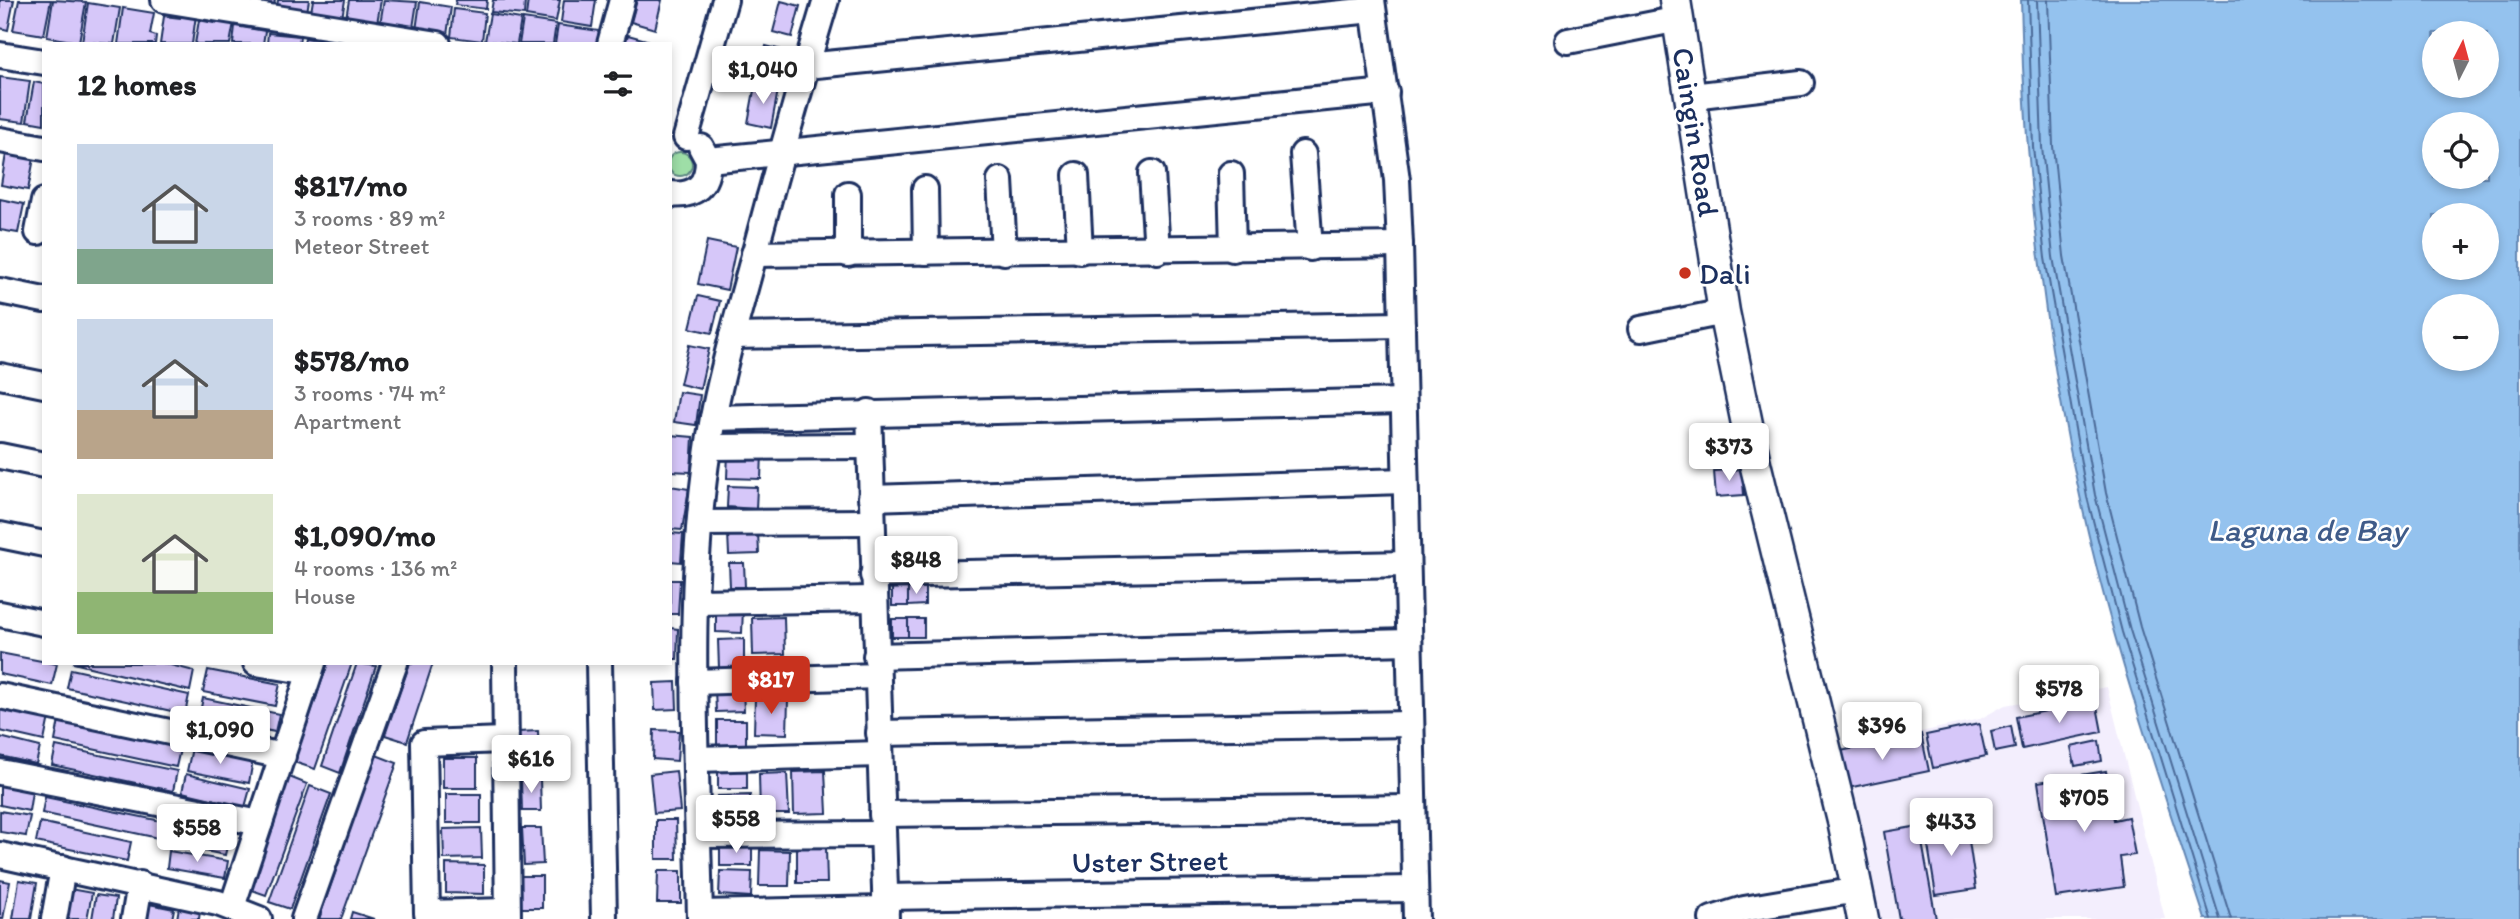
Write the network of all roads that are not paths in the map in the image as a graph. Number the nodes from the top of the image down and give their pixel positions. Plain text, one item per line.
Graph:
1 (163, 0) edge
2 (622, 0) edge
3 (725, 0) edge
4 (826, 0) edge
5 (1372, 5) edge
6 (1677, 10) edge
7 (1567, 41) dead end
8 (426, 42) edge
9 (611, 42) edge
10 (0, 55) edge
11 (42, 62) edge
12 (806, 66) junction
13 (1801, 83) dead end
14 (1386, 92) junction
15 (1692, 96) junction
16 (678, 138) edge
17 (0, 140) edge
18 (42, 148) edge
19 (1303, 154) dead end
20 (779, 155) junction
21 (708, 160) junction
22 (1152, 173) dead end
23 (1231, 174) dead end
24 (1076, 175) dead end
25 (1000, 180) dead end
26 (925, 189) dead end
27 (672, 194) edge
28 (848, 194) dead end
29 (42, 211) edge
30 (38, 232) dead end
31 (1400, 245) junction
32 (1310, 248) junction
33 (1233, 249) junction
34 (1080, 251) junction
35 (1157, 251) junction
36 (926, 252) junction
37 (1004, 252) junction
38 (754, 254) junction
39 (848, 254) junction
40 (0, 291) edge
41 (42, 300) edge
42 (1724, 312) junction
43 (1402, 325) junction
44 (1641, 329) dead end
45 (732, 336) junction
46 (0, 376) edge
47 (42, 385) edge
48 (1403, 401) junction
49 (869, 412) junction
50 (713, 418) junction
51 (870, 446) junction
52 (709, 447) junction
53 (0, 456) edge
54 (42, 465) edge
55 (1404, 481) junction
56 (872, 510) junction
57 (701, 523) junction
58 (0, 535) edge
59 (42, 544) edge
60 (1407, 564) junction
61 (873, 587) junction
62 (696, 602) junction
63 (0, 614) edge
64 (42, 623) edge
65 (1409, 642) junction
66 (278, 665) edge
67 (394, 665) edge
68 (505, 665) edge
69 (599, 665) edge
70 (876, 666) junction
71 (311, 668) edge
72 (694, 682) junction
73 (0, 696) edge
74 (1411, 723) junction
75 (504, 740) junction
76 (879, 743) junction
77 (283, 755) junction
78 (696, 760) junction
79 (0, 772) edge
80 (1413, 808) junction
81 (260, 823) junction
82 (882, 824) junction
83 (698, 835) junction
84 (0, 855) edge
85 (63, 868) junction
86 (140, 884) junction
87 (1415, 889) junction
88 (1861, 905) edge
89 (886, 908) edge
90 (222, 910) edge
91 (508, 915) edge
92 (700, 916) edge
93 (54, 919) edge
94 (134, 919) edge
95 (259, 919) edge
96 (304, 919) edge
97 (604, 919) edge
98 (1416, 919) edge
99 (1712, 919) edge

1 - 8 street
2 - 9 street
3 - 16 street
4 - 12 street
5 - 12 street
5 - 14 street
6 - 7 street
6 - 15 street, Caingin Road
10 - 11 street
12 - 20 street
13 - 15 street
14 - 20 street
14 - 31 street
15 - 42 street, Caingin Road
16 - 21 street
17 - 18 street
19 - 32 street
20 - 21 street
20 - 38 street
21 - 27 street
22 - 35 street
23 - 33 street
24 - 34 street
25 - 37 street
26 - 36 street
28 - 39 street
29 - 30 street
31 - 32 street
31 - 43 street
32 - 33 street
33 - 35 street
34 - 35 street
34 - 37 street
36 - 37 street
36 - 39 street
38 - 39 street
38 - 45 street
40 - 41 street
42 - 44 street
42 - 88 street, Caingin Road
43 - 45 street
43 - 48 street
45 - 50 street
46 - 47 street
48 - 49 street
48 - 55 street
49 - 50 street
49 - 51 street
50 - 52 street
51 - 52 street
51 - 56 street
52 - 57 street
53 - 54 street
55 - 56 street
55 - 60 street
56 - 57 street
56 - 61 street
57 - 62 street
58 - 59 street
60 - 61 street
60 - 65 street
61 - 62 street
61 - 70 street
62 - 72 street
63 - 64 street
65 - 70 street
65 - 74 street
66 - 71 street
67 - 96 street
68 - 75 street
69 - 97 street
70 - 72 street
70 - 76 street
71 - 77 street
72 - 78 street
73 - 77 street
74 - 76 street
74 - 80 street
75 - 91 street
75 - 91 street
76 - 78 street
76 - 82 street
77 - 81 street
78 - 83 street
79 - 81 street
80 - 82 street
80 - 87 street
81 - 90 street
82 - 83 street
82 - 89 street
83 - 92 street
84 - 85 street
85 - 86 street
85 - 93 street
86 - 90 street
86 - 94 street
87 - 89 street, Uster Street
87 - 98 street
88 - 99 street
89 - 92 street, Uster Street
90 - 95 street

